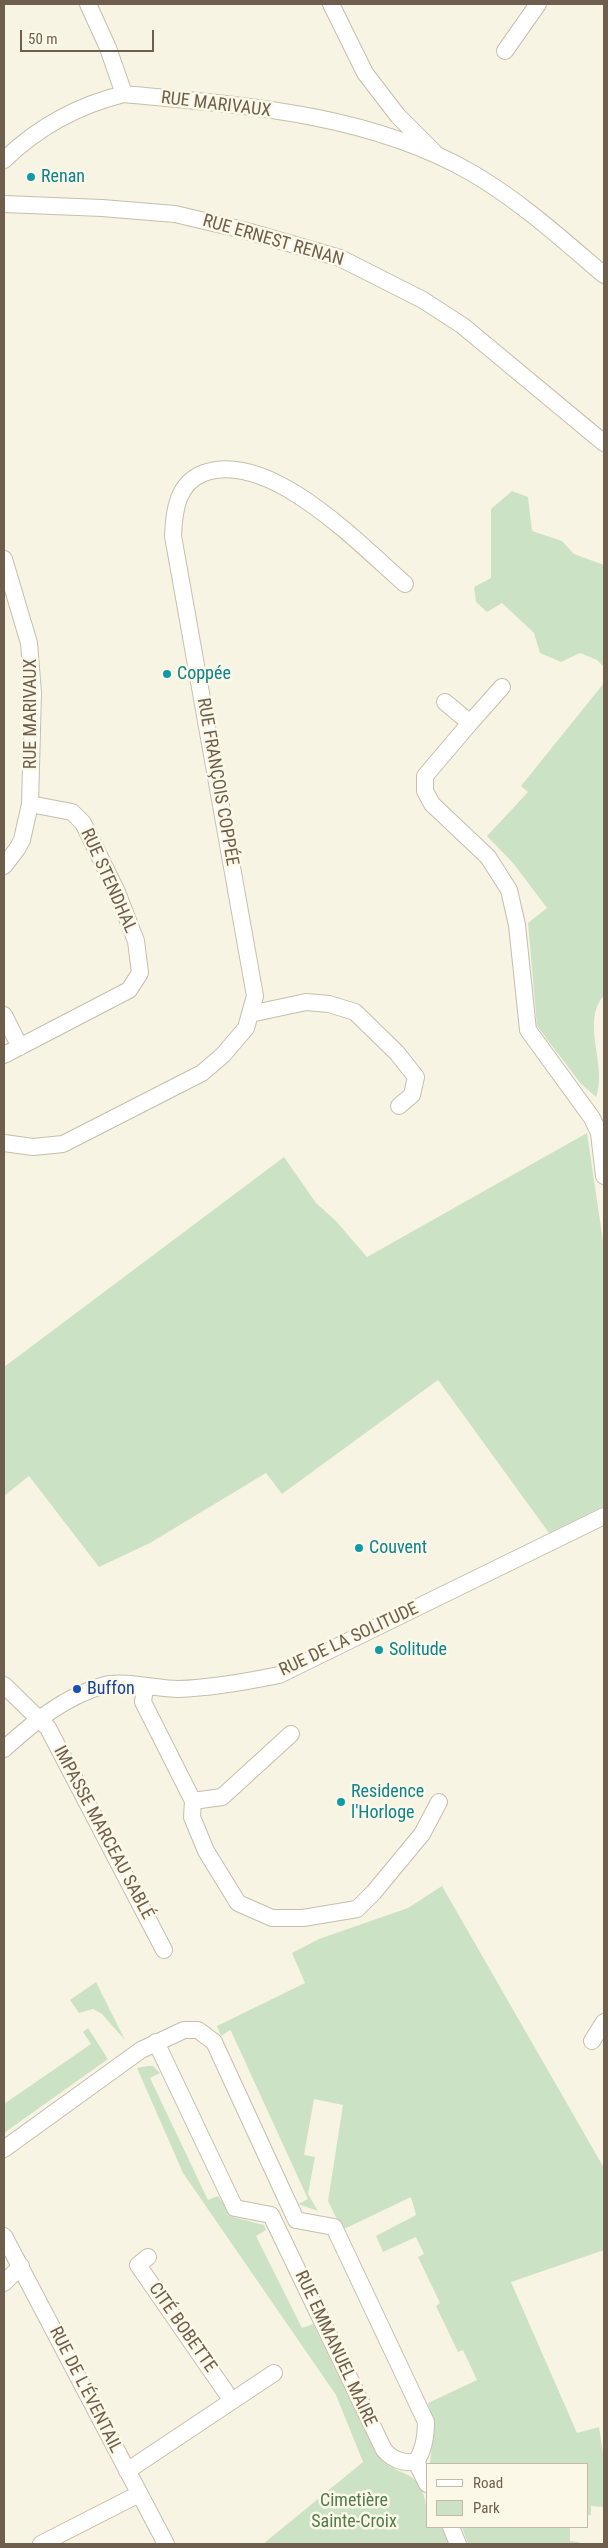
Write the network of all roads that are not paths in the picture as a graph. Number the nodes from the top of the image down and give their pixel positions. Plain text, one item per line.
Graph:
1 (88, 4) edge
2 (332, 4) edge
3 (538, 4) edge
4 (505, 51) dead end
5 (124, 94) junction
6 (439, 157) junction
7 (4, 160) edge
8 (4, 204) edge
9 (604, 275) edge
10 (604, 443) edge
11 (4, 559) edge
12 (405, 584) dead end
13 (502, 687) dead end
14 (445, 702) dead end
15 (470, 724) junction
16 (30, 804) junction
17 (4, 866) edge
18 (250, 1014) junction
19 (4, 1015) edge
20 (20, 1047) junction
21 (4, 1055) edge
22 (399, 1106) dead end
23 (601, 1132) edge
24 (4, 1143) edge
25 (604, 1176) edge
26 (604, 1516) edge
27 (4, 1685) edge
28 (145, 1687) junction
29 (36, 1720) junction
30 (291, 1734) dead end
31 (4, 1749) edge
32 (193, 1801) junction
33 (439, 1802) dead end
34 (164, 1950) dead end
35 (604, 2022) edge
36 (592, 2041) dead end
37 (156, 2042) junction
38 (4, 2149) edge
39 (271, 2215) junction
40 (296, 2220) junction
41 (4, 2236) edge
42 (148, 2256) dead end
43 (21, 2266) junction
44 (4, 2283) edge
45 (274, 2373) dead end
46 (232, 2401) junction
47 (416, 2462) junction
48 (127, 2471) junction
49 (426, 2482) edge
50 (139, 2494) junction
51 (451, 2528) edge
52 (41, 2544) edge
53 (166, 2544) edge
54 (458, 2544) edge

1 - 5 street
2 - 6 street
3 - 4 street
5 - 6 street, RUE MARIVAUX
5 - 7 street, RUE MARIVAUX
6 - 9 street
8 - 10 street, RUE ERNEST RENAN
11 - 16 street, RUE MARIVAUX
12 - 18 street, RUE FRANÇOIS COPPÉE
13 - 15 street
14 - 15 street
15 - 23 street
16 - 17 street, RUE MARIVAUX
16 - 20 street, RUE STENDHAL
18 - 22 street
18 - 24 street, RUE FRANÇOIS COPPÉE
19 - 20 street
20 - 21 street, RUE STENDHAL
23 - 25 street
26 - 28 street, RUE DE LA SOLITUDE
27 - 29 street, IMPASSE MARCEAU SABLÉ
28 - 29 street, RUE DE LA SOLITUDE
28 - 32 street
29 - 31 street, RUE DE LA SOLITUDE
29 - 34 street, IMPASSE MARCEAU SABLÉ
30 - 32 street
32 - 33 street
35 - 36 street
37 - 38 street
37 - 39 street
37 - 40 street
39 - 40 street
39 - 47 street, RUE EMMANUEL MAIRE
40 - 47 street
41 - 43 street, RUE DE L'ÉVENTAIL
42 - 46 street, CITÉ BOBETTE
43 - 44 street
43 - 48 street, RUE DE L'ÉVENTAIL
45 - 46 street
46 - 48 street
47 - 49 street
48 - 50 street, RUE DE L'ÉVENTAIL
50 - 52 street
50 - 53 street, RUE DE L'ÉVENTAIL
51 - 54 street

